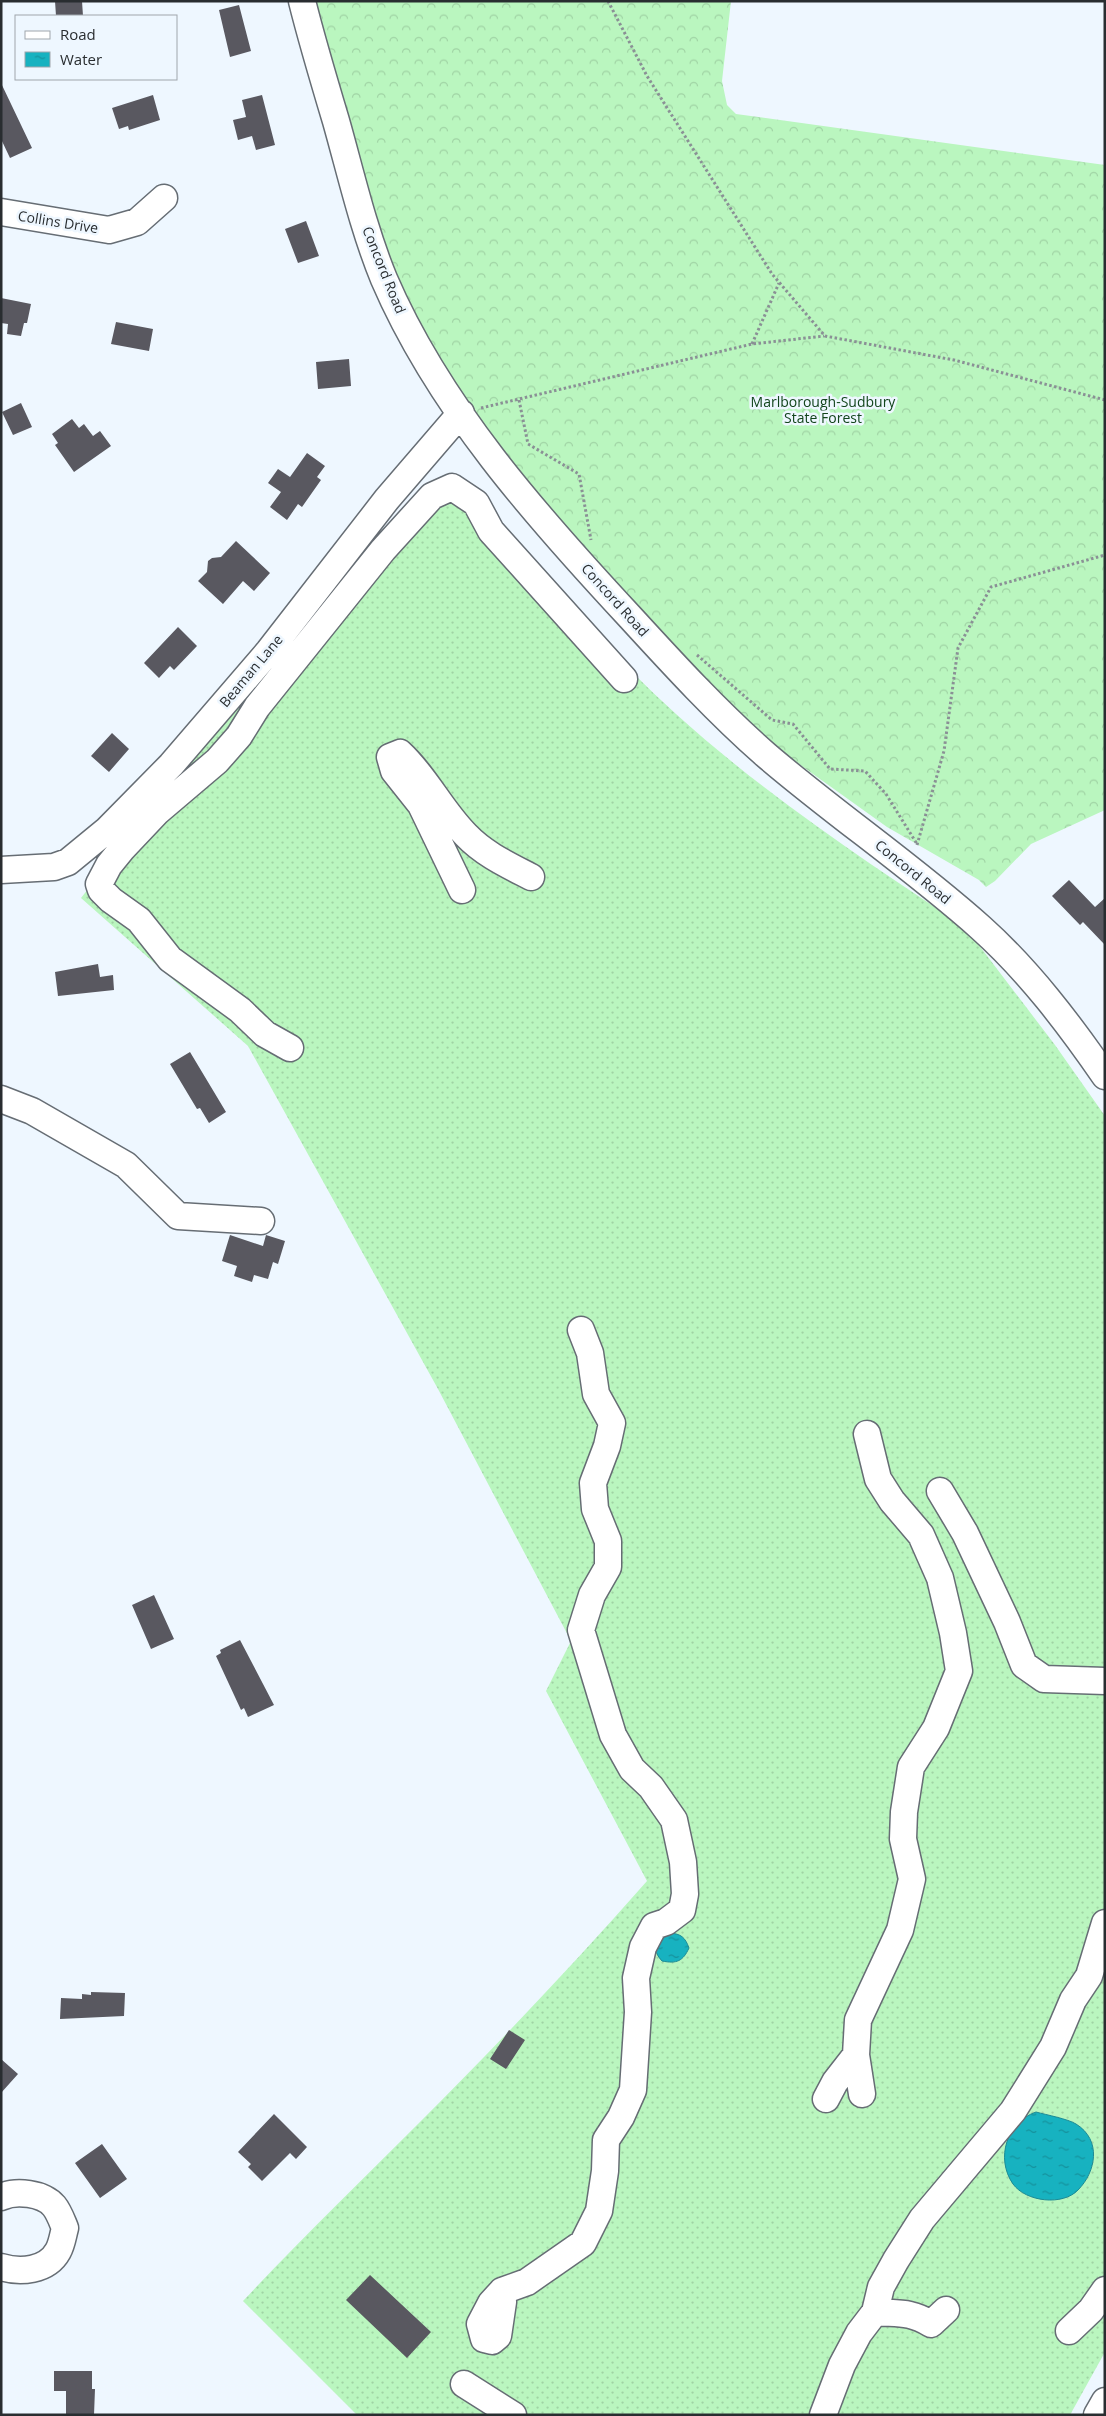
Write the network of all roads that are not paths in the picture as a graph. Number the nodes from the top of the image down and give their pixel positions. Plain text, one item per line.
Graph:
1 (302, 1) edge
2 (164, 198) dead end
3 (1, 212) edge
4 (461, 413) junction
5 (624, 679) dead end
6 (1, 870) edge
7 (531, 877) dead end
8 (462, 890) dead end
9 (290, 1048) dead end
10 (1105, 1076) edge
11 (1, 1099) edge
12 (261, 1221) dead end
13 (581, 1330) dead end
14 (867, 1434) dead end
15 (940, 1491) dead end
16 (1105, 1681) edge
17 (1105, 1923) edge
18 (856, 2055) junction
19 (862, 2094) dead end
20 (826, 2099) dead end
21 (1, 2197) edge
22 (1, 2266) edge
23 (1105, 2290) edge
24 (502, 2291) dead end
25 (946, 2310) dead end
26 (875, 2312) junction
27 (1068, 2331) dead end
28 (464, 2384) dead end
29 (1105, 2400) edge
30 (513, 2415) edge
31 (823, 2415) edge
32 (1097, 2415) edge

1 - 4 street, Concord Road
2 - 3 street, Collins Drive
4 - 6 street, Beaman Lane
4 - 10 street, Concord Road
5 - 9 street
7 - 8 street
11 - 12 street
13 - 24 street
14 - 18 street
15 - 16 street
17 - 26 street
18 - 19 street
18 - 20 street
21 - 22 street
23 - 27 street
25 - 26 street
26 - 31 street
28 - 30 street
29 - 32 street

